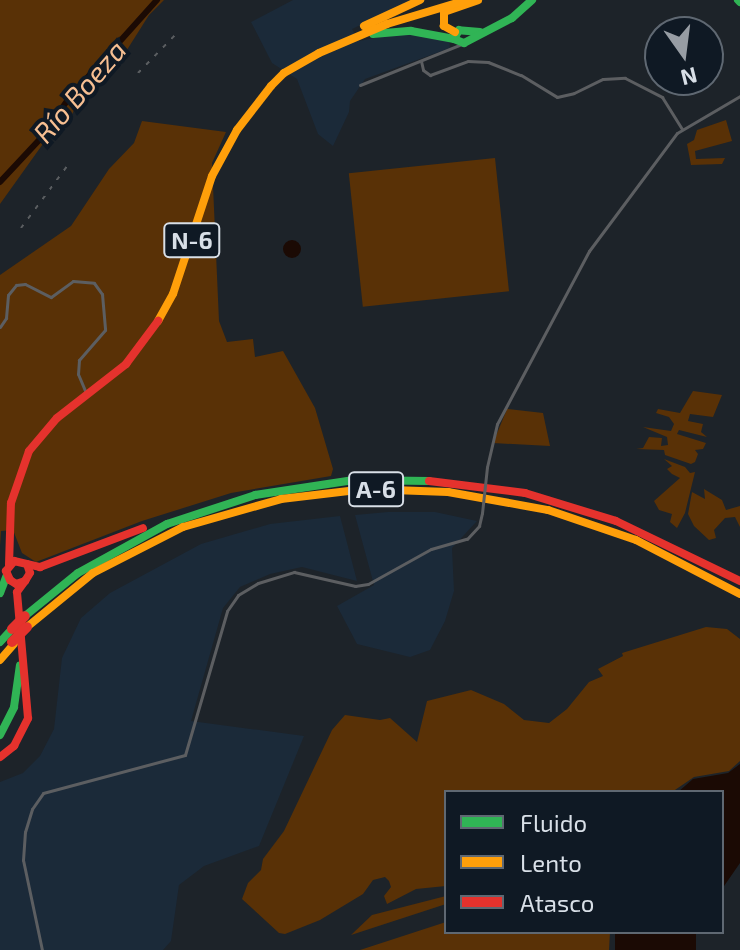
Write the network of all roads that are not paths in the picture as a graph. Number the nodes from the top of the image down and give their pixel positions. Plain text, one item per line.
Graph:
1 (420, 0) edge
2 (467, 0) edge
3 (478, 0) edge
4 (532, 0) edge
5 (460, 38) junction
6 (448, 52) junction
7 (319, 53) junction
8 (421, 61) junction
9 (284, 73) junction
10 (360, 85) dead end
11 (740, 96) edge
12 (682, 129) junction
13 (0, 327) edge
14 (88, 397) junction
15 (287, 488) junction
16 (11, 503) junction
17 (11, 545) junction
18 (24, 563) junction
19 (12, 578) edge
20 (740, 581) edge
21 (0, 593) edge
22 (740, 594) edge
23 (27, 625) junction
24 (0, 642) edge
25 (0, 658) edge
26 (19, 683) junction
27 (0, 727) edge
28 (0, 735) edge
29 (0, 757) edge
30 (42, 950) edge

1 - 9 main road
2 - 7 main road, N-6
3 - 5 main road
4 - 5 main road
5 - 6 street
5 - 6 street
5 - 7 main road
6 - 8 street
7 - 9 main road, N-6
8 - 10 street
8 - 12 street
9 - 14 main road, N-6
11 - 12 street
12 - 30 street, bridge
13 - 14 street
14 - 16 main road, N-6
15 - 18 main road
15 - 20 main road, A-6
15 - 23 main road, A-6
16 - 17 main road, N-6
16 - 19 main road
17 - 18 main road
17 - 19 main road, N-6
18 - 19 main road
18 - 19 main road, N-6
19 - 21 main road
19 - 26 main road, N-6
19 - 29 main road
22 - 23 main road, A-6
23 - 24 main road, A-6, bridge
23 - 25 main road, A-6, bridge
26 - 27 main road
26 - 28 main road, N-6

